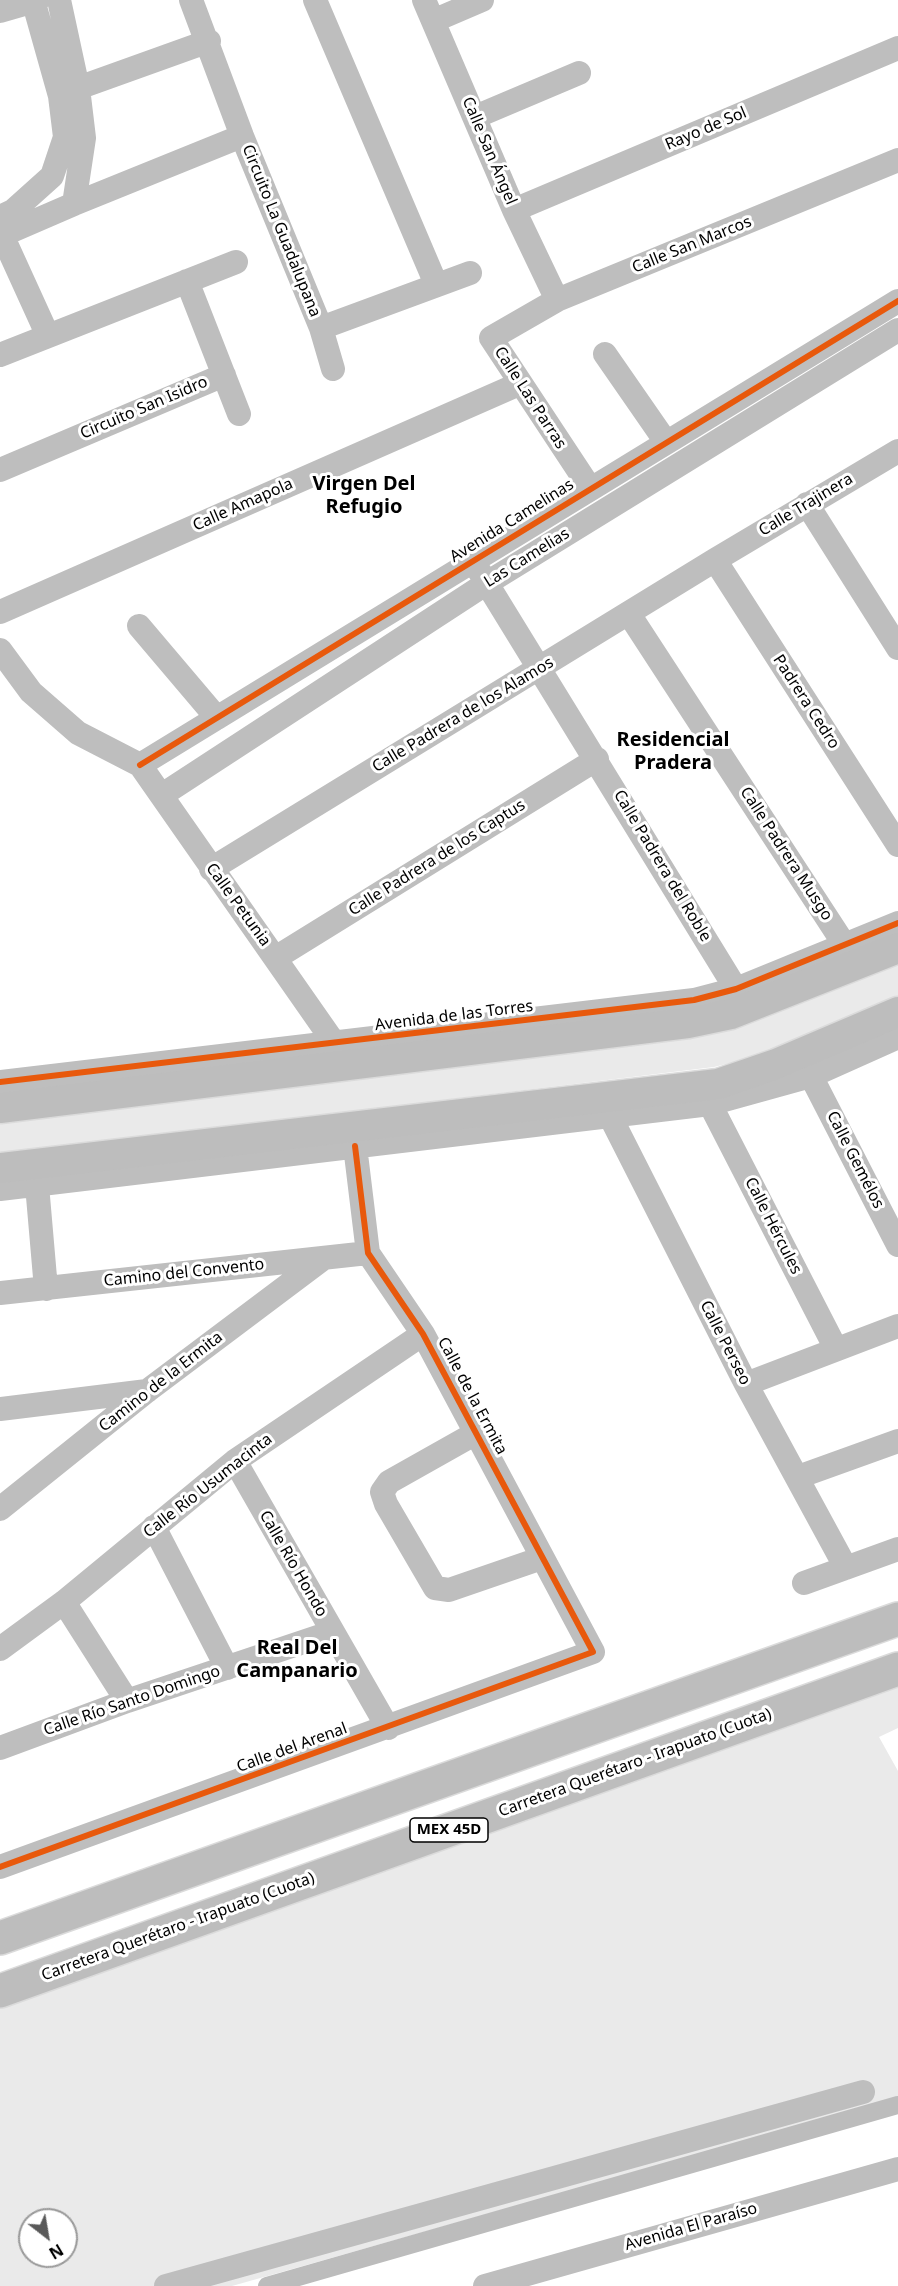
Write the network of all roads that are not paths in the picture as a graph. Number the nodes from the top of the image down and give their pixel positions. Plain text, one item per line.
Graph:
1 (59, 0) edge
2 (191, 0) edge
3 (315, 0) edge
4 (482, 0) edge
5 (35, 1) edge
6 (429, 10) edge
7 (0, 11) edge
8 (208, 41) junction
9 (898, 48) edge
10 (579, 73) dead end
11 (78, 88) junction
12 (475, 117) junction
13 (242, 136) junction
14 (898, 160) edge
15 (74, 204) junction
16 (514, 210) junction
17 (1, 229) edge
18 (236, 262) dead end
19 (470, 273) dead end
20 (187, 280) junction
21 (436, 284) junction
22 (557, 300) junction
23 (898, 301) edge
24 (874, 316) junction
25 (321, 327) junction
26 (48, 336) junction
27 (491, 338) joint
28 (894, 342) edge
29 (605, 354) dead end
30 (0, 355) edge
31 (333, 369) dead end
32 (224, 375) junction
33 (519, 384) junction
34 (239, 414) dead end
35 (666, 442) junction
36 (898, 451) edge
37 (0, 470) edge
38 (590, 488) junction
39 (807, 504) junction
40 (715, 560) junction
41 (473, 561) junction
42 (487, 583) junction
43 (0, 612) edge
44 (629, 614) junction
45 (139, 626) dead end
46 (898, 648) edge
47 (0, 650) edge
48 (540, 668) junction
49 (217, 718) junction
50 (597, 759) junction
51 (140, 765) junction
52 (162, 795) junction
53 (898, 845) edge
54 (211, 869) junction
55 (898, 922) edge
56 (844, 944) junction
57 (898, 948) edge
58 (277, 957) junction
59 (736, 989) junction
60 (898, 1012) edge
61 (898, 1037) edge
62 (335, 1044) junction
63 (811, 1076) junction
64 (0, 1082) edge
65 (710, 1104) junction
66 (0, 1108) edge
67 (610, 1116) junction
68 (355, 1146) junction
69 (0, 1168) edge
70 (37, 1185) junction
71 (0, 1189) edge
72 (898, 1245) edge
73 (368, 1253) junction
74 (324, 1258) junction
75 (46, 1289) junction
76 (0, 1293) edge
77 (898, 1326) edge
78 (423, 1334) junction
79 (836, 1349) junction
80 (746, 1384) junction
81 (147, 1390) junction
82 (0, 1409) edge
83 (476, 1433) junction
84 (898, 1441) edge
85 (235, 1461) junction
86 (798, 1477) junction
87 (0, 1509) edge
88 (154, 1527) junction
89 (898, 1549) edge
90 (542, 1558) junction
91 (846, 1568) junction
92 (804, 1583) dead end
93 (64, 1602) junction
94 (898, 1618) edge
95 (333, 1632) junction
96 (0, 1649) edge
97 (593, 1652) joint
98 (227, 1668) junction
99 (898, 1669) edge
100 (127, 1701) junction
101 (388, 1728) junction
102 (0, 1748) edge
103 (0, 1867) edge
104 (0, 1938) edge
105 (0, 1991) edge
106 (862, 2092) dead end
107 (898, 2169) edge
108 (166, 2286) edge
109 (484, 2286) edge

1 - 11 street
2 - 8 street, Circuito La Guadalupana
3 - 21 street
4 - 6 street
5 - 7 street
5 - 17 street
6 - 12 street, Calle San Ángel
8 - 11 street
8 - 13 street, Circuito La Guadalupana
9 - 16 street, Rayo de Sol
10 - 12 street
11 - 15 street
12 - 16 street, Calle San Ángel
13 - 15 street
13 - 25 street, Circuito La Guadalupana
14 - 22 street, Calle San Marcos
15 - 17 street
16 - 22 street, Calle San Ángel
17 - 26 street
18 - 20 street
19 - 21 street, Circuito La Guadalupana
20 - 26 street
20 - 32 street, Circuito San Isidro
21 - 25 street, Circuito La Guadalupana
22 - 27 street, Calle San Marcos
23 - 24 street, Avenida Camelinas
24 - 28 street
24 - 35 street, Avenida Camelinas
25 - 31 street
26 - 30 street
27 - 33 street, Calle Las Parras
28 - 42 street, Las Camelias
29 - 35 street
32 - 34 street
32 - 37 street, Circuito San Isidro
33 - 38 street, Calle Las Parras
33 - 43 street, Calle Amapola
35 - 38 street, Avenida Camelinas
36 - 39 street, Calle Trajinera
38 - 41 street, Avenida Camelinas
39 - 40 street, Calle Trajinera
39 - 46 street
40 - 44 street, Calle Padrera de los Alamos
40 - 53 street, Padrera Cedro
41 - 42 street, Calle Padrera del Roble
41 - 49 street, Avenida Camelinas
42 - 48 street, Calle Padrera del Roble
42 - 52 street, Las Camelias
44 - 48 street, Calle Padrera de los Alamos
44 - 56 street, Calle Padrera Musgo
45 - 49 street
47 - 51 street
48 - 50 street, Calle Padrera del Roble
48 - 54 street, Calle Padrera de los Alamos
49 - 51 street, Avenida Camelinas
50 - 58 street, Calle Padrera de los Captus
50 - 59 street, Calle Padrera del Roble
51 - 52 street, Calle Petunia
52 - 54 street, Calle Petunia
54 - 58 street, Calle Petunia
55 - 56 street, Avenida de las Torres
56 - 59 street, Avenida de las Torres
57 - 66 main road
58 - 62 street, Calle Petunia
59 - 62 street, Avenida de las Torres
60 - 69 main road
61 - 63 street
62 - 64 street, Avenida de las Torres
63 - 65 street
63 - 72 street, Calle Gemélos
65 - 67 street
65 - 79 street, Calle Hércules
67 - 68 street
67 - 80 street, Calle Perseo
68 - 70 street
68 - 73 street, Calle de la Ermita
70 - 71 street
70 - 75 street
73 - 74 street, Camino del Convento
73 - 78 street, Calle de la Ermita
74 - 75 street, Camino del Convento
74 - 81 street, Camino de la Ermita
75 - 76 street, Camino del Convento
77 - 79 street
78 - 83 street, Calle de la Ermita
78 - 85 street, Calle Río Usumacinta
79 - 80 street
80 - 86 street, Calle Perseo
81 - 82 street
81 - 87 street, Camino de la Ermita
83 - 90 street, Calle de la Ermita
83 - 90 street
84 - 86 street
85 - 88 street, Calle Río Usumacinta
85 - 95 street, Calle Río Hondo
86 - 91 street, Calle Perseo
88 - 93 street, Calle Río Usumacinta
88 - 98 street
89 - 91 street
90 - 97 street, Calle de la Ermita
91 - 92 street
93 - 96 street, Calle Río Usumacinta
93 - 100 street
94 - 104 highway, MEX 45D
95 - 98 street, Calle Río Santo Domingo
95 - 101 street, Calle Río Hondo
97 - 101 street, Calle del Arenal
98 - 100 street, Calle Río Santo Domingo
99 - 105 highway, Carretera Querétaro - Irapuato (Cuota) / MEX 45D
100 - 102 street, Calle Río Santo Domingo
101 - 103 street, Calle del Arenal
106 - 108 street
107 - 109 street, Avenida El Paraíso

